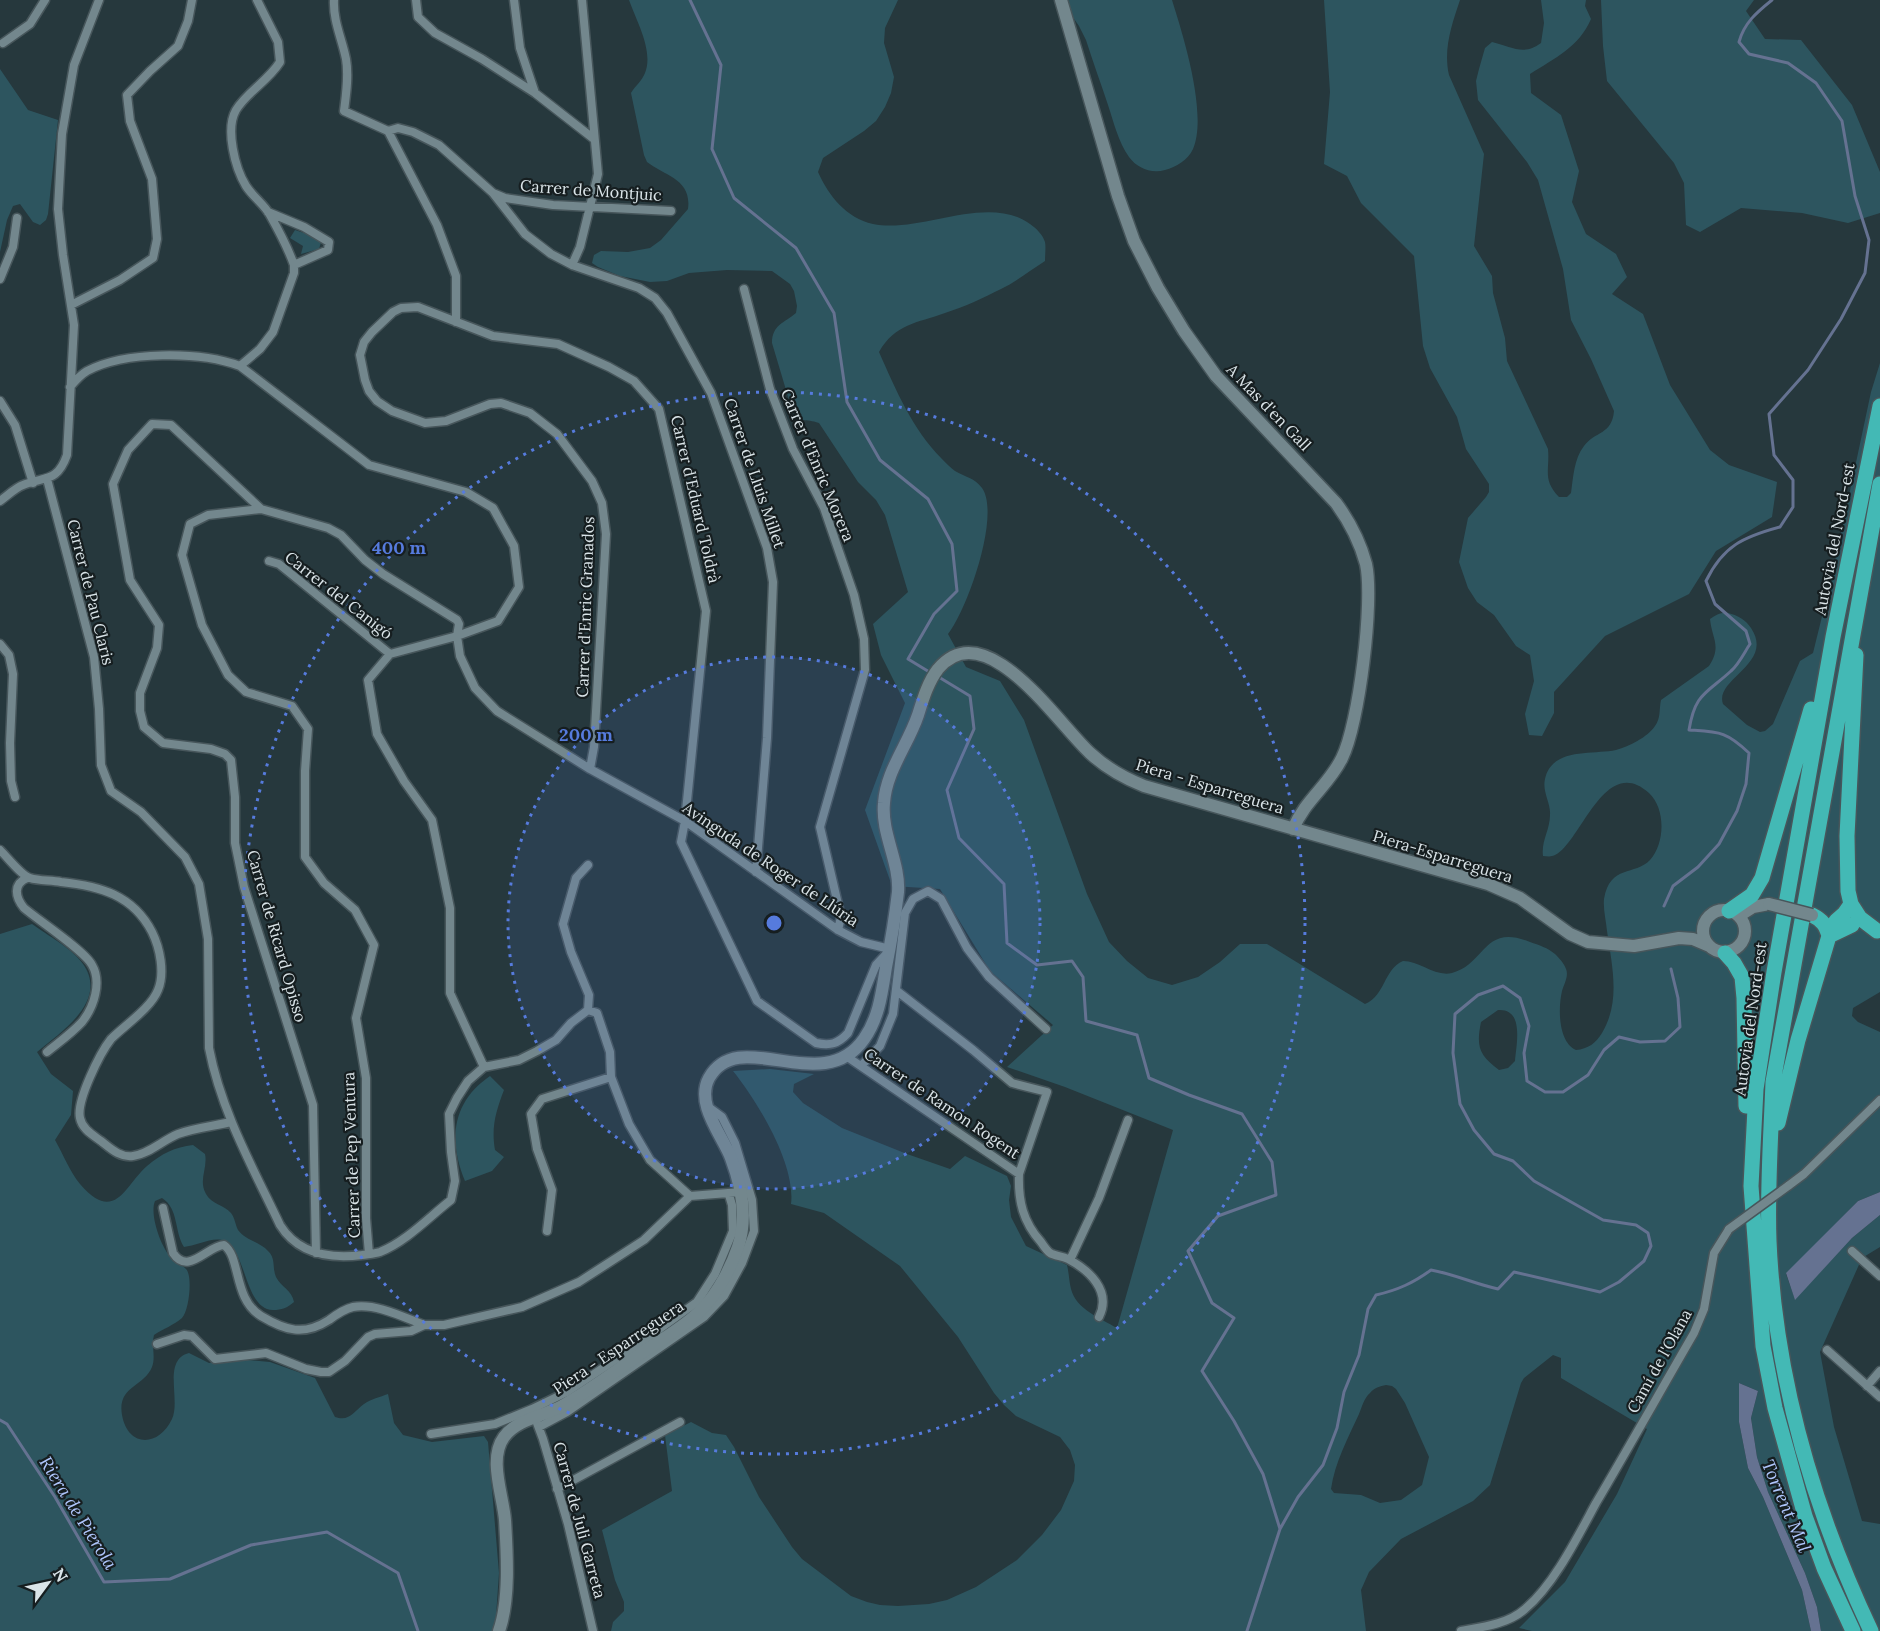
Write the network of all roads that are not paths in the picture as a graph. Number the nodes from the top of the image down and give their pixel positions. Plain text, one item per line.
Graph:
1 (45, 0) edge
2 (99, 0) edge
3 (192, 0) edge
4 (256, 0) edge
5 (334, 0) edge
6 (416, 0) edge
7 (514, 0) edge
8 (582, 0) edge
9 (1061, 0) edge
10 (3, 43) dead end
11 (535, 93) junction
12 (388, 131) junction
13 (594, 139) junction
14 (493, 194) junction
15 (590, 207) junction
16 (671, 211) dead end
17 (268, 212) junction
18 (17, 218) dead end
19 (294, 265) junction
20 (572, 265) junction
21 (0, 279) edge
22 (744, 289) dead end
23 (70, 305) junction
24 (456, 322) junction
25 (240, 366) junction
26 (70, 387) junction
27 (0, 401) edge
28 (1880, 406) edge
29 (47, 479) junction
30 (33, 483) junction
31 (1880, 484) edge
32 (0, 501) edge
33 (261, 509) junction
34 (269, 561) dead end
35 (1857, 607) junction
36 (457, 636) junction
37 (1833, 637) junction
38 (0, 644) edge
39 (390, 654) junction
40 (590, 769) junction
41 (15, 796) dead end
42 (685, 821) junction
43 (1293, 829) junction
44 (0, 850) edge
45 (588, 865) dead end
46 (756, 872) junction
47 (27, 878) junction
48 (1851, 904) junction
49 (1734, 913) junction
50 (1823, 918) junction
51 (1704, 923) junction
52 (1852, 925) junction
53 (838, 930) junction
54 (1878, 931) edge
55 (1829, 936) junction
56 (1679, 938) junction
57 (1707, 945) junction
58 (890, 950) junction
59 (1725, 953) junction
60 (897, 991) junction
61 (588, 1010) junction
62 (1046, 1029) dead end
63 (46, 1052) dead end
64 (846, 1056) junction
65 (861, 1066) junction
66 (484, 1067) junction
67 (612, 1077) junction
68 (1880, 1100) edge
69 (707, 1106) junction
70 (1128, 1120) dead end
71 (231, 1122) junction
72 (1770, 1146) junction
73 (1018, 1174) junction
74 (1751, 1186) junction
75 (735, 1194) junction
76 (690, 1196) junction
77 (163, 1208) dead end
78 (547, 1231) dead end
79 (1852, 1251) dead end
80 (316, 1252) junction
81 (369, 1254) junction
82 (1070, 1260) junction
83 (1880, 1276) edge
84 (1099, 1317) dead end
85 (424, 1325) junction
86 (157, 1344) dead end
87 (1827, 1350) dead end
88 (1880, 1371) edge
89 (1867, 1386) junction
90 (1880, 1397) edge
91 (680, 1422) dead end
92 (536, 1423) junction
93 (495, 1424) junction
94 (508, 1432) junction
95 (431, 1434) dead end
96 (557, 1489) junction
97 (499, 1631) edge
98 (593, 1631) edge
99 (1461, 1631) edge
100 (1853, 1631) edge
101 (1871, 1631) edge

1 - 10 street
2 - 23 street
3 - 23 street
4 - 17 street
5 - 12 street, Carrer de Montjuic
6 - 11 street
7 - 11 street
8 - 13 street
9 - 43 main road, A Mas d'en Gall
11 - 13 street
12 - 14 street, Carrer de Montjuic
12 - 24 street
13 - 15 street
14 - 15 street, Carrer de Montjuic
14 - 20 street, Carrer de Lluis Millet
15 - 16 street, Carrer de Montjuic
15 - 20 street
17 - 19 street
17 - 19 street
18 - 21 street
19 - 25 street
20 - 46 street, Carrer de Lluis Millet
22 - 53 street, Carrer d'Enric Morera
23 - 26 street
24 - 40 street, Carrer d'Enric Granados
24 - 42 street, Carrer d'Eduard Toldrà
25 - 26 street
25 - 36 street
26 - 29 street
27 - 30 street
28 - 37 highway, Autovia del Nord-est
29 - 30 street
29 - 71 street, Carrer de Pau Claris
30 - 32 street
31 - 35 highway, Autovia del Nord-est
33 - 36 street, Carrer de Pep Ventura
33 - 80 street, Carrer de Ricard Opisso
33 - 81 street, Carrer de Pep Ventura
34 - 39 street, Carrer del Canigó
35 - 48 highway
35 - 72 highway, Autovia del Nord-est
36 - 39 street
36 - 40 street, Avinguda de Roger de Llúria
37 - 49 highway
37 - 74 highway, Autovia del Nord-est
38 - 41 street
39 - 66 street
40 - 42 street, Avinguda de Roger de Llúria
42 - 46 street, Avinguda de Roger de Llúria
42 - 58 street, Carrer d'Eduard Toldrà
43 - 56 main road, Piera-Esparreguera
43 - 58 main road, Piera - Esparreguera
44 - 47 street
45 - 61 street
46 - 53 street, Avinguda de Roger de Llúria
47 - 63 street
47 - 71 street
48 - 50 highway
48 - 54 highway
49 - 50 main road, Piera-Esparreguera, bridge
49 - 51 main road, Piera-Esparreguera
49 - 59 main road
50 - 52 main road, Piera-Esparreguera
50 - 55 highway
51 - 56 main road, Piera-Esparreguera
51 - 57 main road
52 - 54 main road, Piera-Esparreguera
52 - 55 highway
53 - 58 street, Avinguda de Roger de Llúria
55 - 72 highway
56 - 57 main road, Piera-Esparreguera
57 - 59 main road, Piera-Esparreguera
58 - 64 main road, Piera - Esparreguera
59 - 74 highway
60 - 62 street
60 - 65 street
60 - 73 street
61 - 66 street
61 - 67 street
64 - 65 street, Carrer de Ramon Rogent
64 - 69 main road, Piera - Esparreguera
65 - 73 street, Carrer de Ramon Rogent
66 - 81 street
67 - 76 street
67 - 78 street
68 - 99 street, Camí de l'Olana, bridge
69 - 75 main road, Piera - Esparreguera
69 - 92 street
70 - 82 street
71 - 80 street, Carrer de Pau Claris
72 - 101 highway, Autovia del Nord-est
73 - 82 street, Carrer de Ramon Rogent
74 - 100 highway, Autovia del Nord-est
75 - 76 street
75 - 92 main road, Piera - Esparreguera
75 - 93 street
76 - 85 street
77 - 85 street
79 - 83 street
80 - 81 street
82 - 84 street, Carrer de Ramon Rogent
85 - 86 street
87 - 89 street
88 - 89 street
89 - 90 street
91 - 96 street
92 - 94 main road, Piera - Esparreguera
92 - 96 street, Carrer de Juli Garreta
93 - 94 street
93 - 95 street
94 - 97 main road
96 - 98 street, Carrer de Juli Garreta

